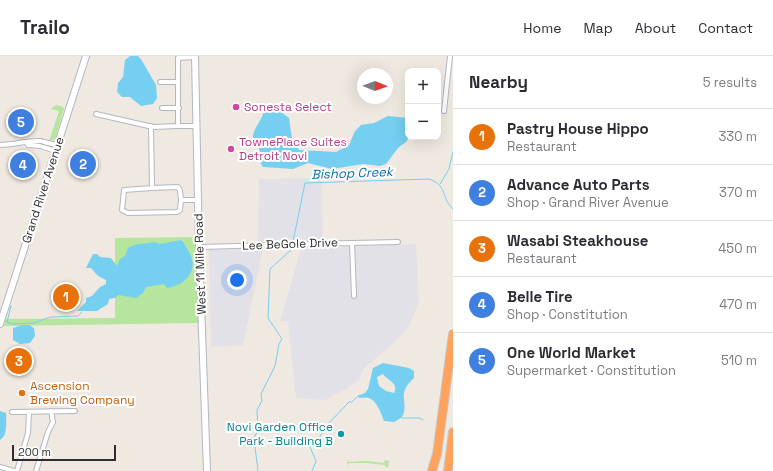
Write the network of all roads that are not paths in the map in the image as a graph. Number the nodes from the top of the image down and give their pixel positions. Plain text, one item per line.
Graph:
1 (86, 56) edge
2 (195, 56) edge
3 (450, 56) edge
4 (160, 82) dead end
5 (178, 82) junction
6 (162, 108) dead end
7 (178, 108) junction
8 (444, 111) dead end
9 (96, 114) dead end
10 (151, 126) junction
11 (178, 126) junction
12 (196, 126) junction
13 (0, 145) edge
14 (56, 148) junction
15 (152, 188) junction
16 (181, 200) junction
17 (198, 200) junction
18 (398, 242) dead end
19 (352, 243) junction
20 (199, 247) junction
21 (354, 296) dead end
22 (1, 319) edge
23 (453, 334) edge
24 (51, 411) junction
25 (76, 411) dead end
26 (12, 412) dead end
27 (29, 412) junction
28 (453, 432) edge
29 (0, 467) edge
30 (14, 471) edge
31 (17, 471) edge
32 (36, 471) edge
33 (207, 471) edge
34 (433, 471) edge
35 (448, 471) edge

1 - 14 street, Grand River Avenue
2 - 5 street
2 - 12 street, West 11 Mile Road
3 - 8 street
4 - 5 street
5 - 7 street
6 - 7 street
7 - 11 street
9 - 10 street
10 - 11 street
10 - 15 street
11 - 12 street
12 - 17 street, West 11 Mile Road
13 - 14 street
14 - 22 street, Grand River Avenue
15 - 16 street
15 - 16 street
16 - 17 street
17 - 20 street, West 11 Mile Road
18 - 19 street
19 - 20 street, Lee BeGole Drive
19 - 21 street, Lee BeGole Drive
20 - 33 street, West 11 Mile Road
23 - 34 highway
24 - 25 street
24 - 27 street
24 - 32 street
26 - 27 street
27 - 31 street
28 - 35 highway
29 - 30 street

